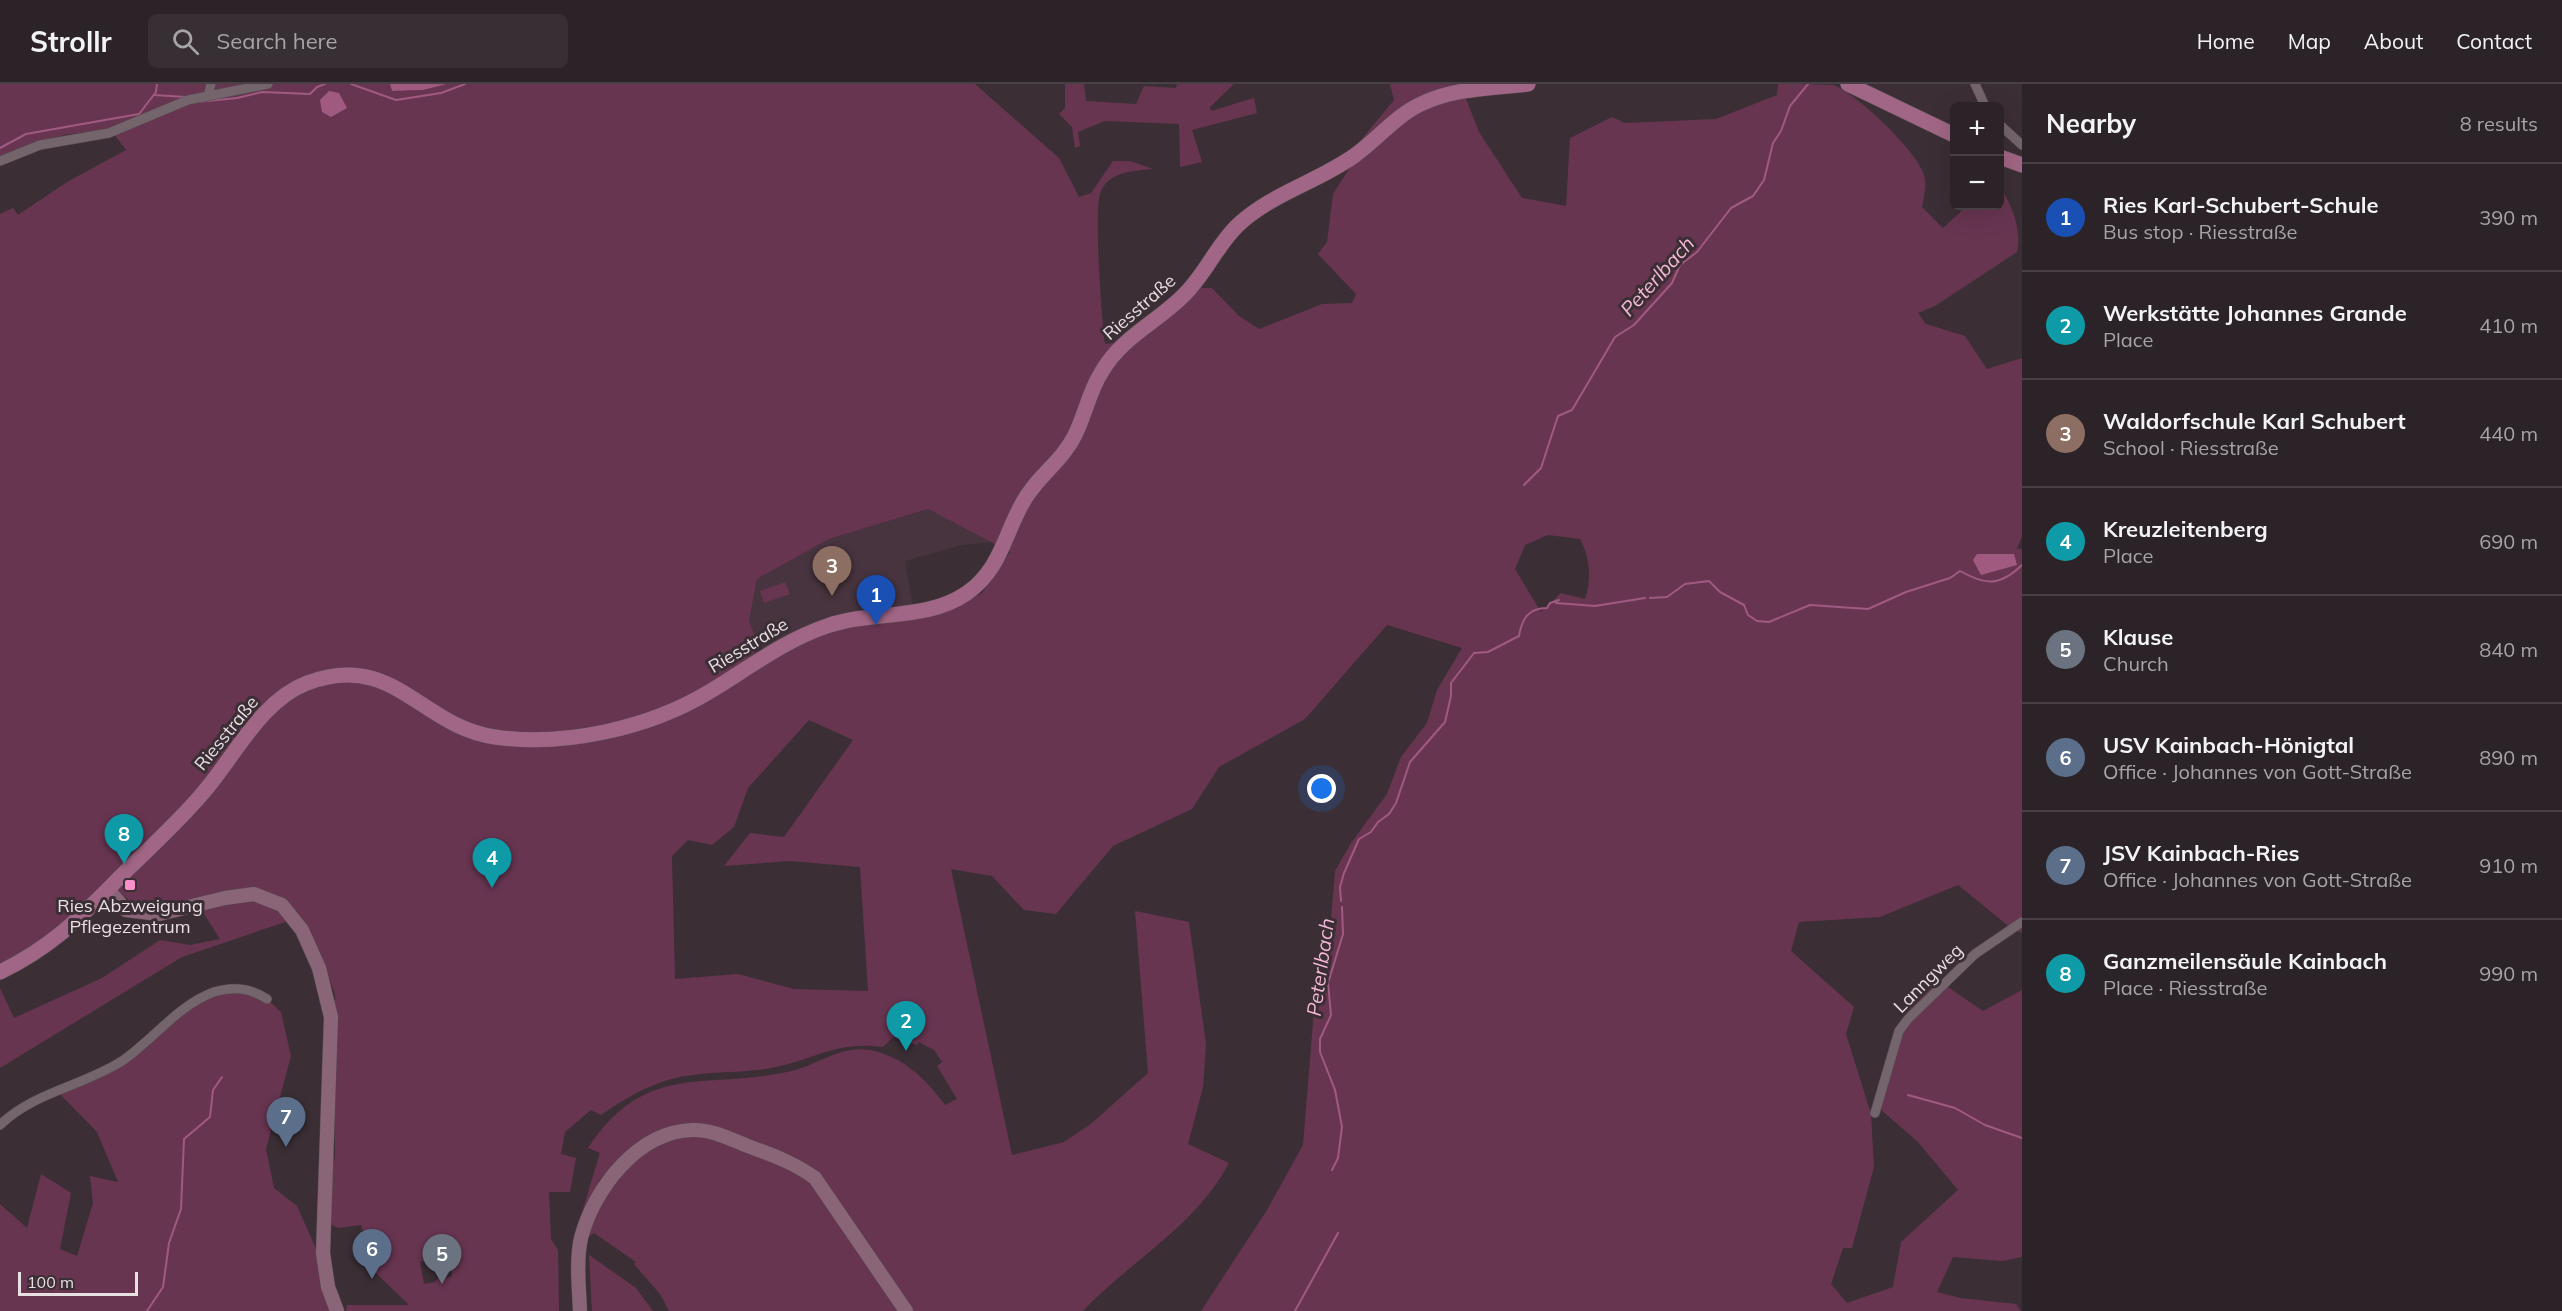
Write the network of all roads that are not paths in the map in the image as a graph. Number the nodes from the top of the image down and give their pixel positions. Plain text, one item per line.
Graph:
1 (211, 84) edge
2 (268, 84) edge
3 (1528, 84) edge
4 (1848, 84) edge
5 (1976, 84) edge
6 (1505, 85) edge
7 (208, 96) junction
8 (1983, 102) edge
9 (2004, 129) edge
10 (1950, 133) edge
11 (2022, 145) edge
12 (2004, 158) edge
13 (0, 161) edge
14 (2022, 165) edge
15 (108, 890) junction
16 (2022, 922) edge
17 (0, 972) edge
18 (267, 999) dead end
19 (1875, 1113) dead end
20 (0, 1125) edge
21 (337, 1311) edge
22 (580, 1311) edge
23 (906, 1311) edge

1 - 7 street
2 - 7 street
3 - 6 main road, Riesstraße
4 - 10 main road
5 - 8 street
6 - 15 main road, Riesstraße
7 - 13 street
9 - 11 street
12 - 14 main road
15 - 17 main road, Riesstraße
15 - 21 street
16 - 19 street, Lanngweg
18 - 20 street
22 - 23 street

